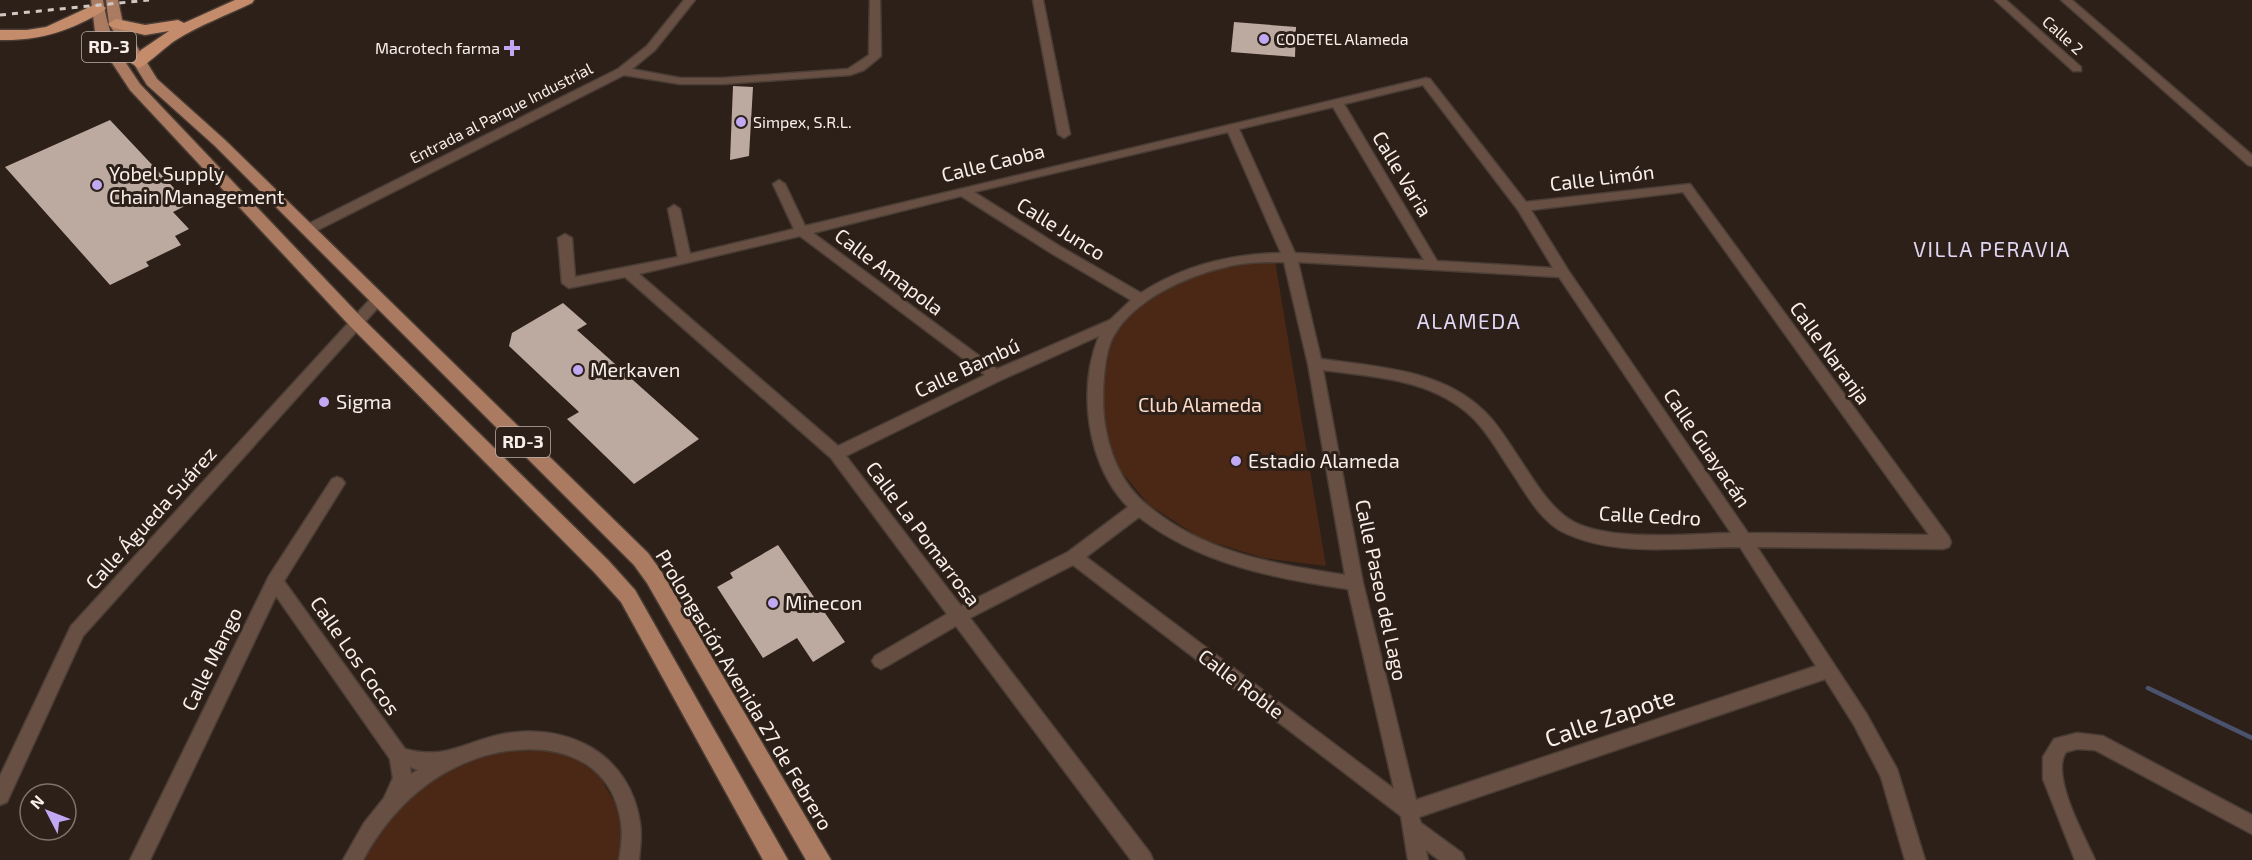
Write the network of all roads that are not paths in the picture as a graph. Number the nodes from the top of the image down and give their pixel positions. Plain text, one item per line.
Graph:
1 (223, 0) edge
2 (247, 0) edge
3 (690, 0) edge
4 (875, 0) edge
5 (1038, 0) edge
6 (2000, 0) edge
7 (2066, 0) edge
8 (102, 3) edge
9 (116, 24) junction
10 (0, 35) edge
11 (140, 63) junction
12 (2077, 69) dead end
13 (622, 71) junction
14 (1426, 81) joint
15 (1337, 103) junction
16 (1232, 127) junction
17 (207, 133) junction
18 (1064, 134) dead end
19 (186, 143) junction
20 (2252, 162) edge
21 (779, 184) dead end
22 (1686, 187) joint
23 (963, 190) junction
24 (1523, 207) junction
25 (674, 209) dead end
26 (307, 230) junction
27 (801, 230) junction
28 (565, 238) dead end
29 (1290, 257) junction
30 (685, 260) junction
31 (1433, 265) junction
32 (628, 272) junction
33 (1563, 273) junction
34 (1140, 299) junction
35 (378, 300) junction
36 (357, 322) junction
37 (1117, 323) junction
38 (1315, 364) junction
39 (996, 376) junction
40 (836, 454) junction
41 (337, 483) dead end
42 (1139, 508) junction
43 (1744, 540) junction
44 (1942, 542) joint
45 (1074, 557) junction
46 (275, 581) junction
47 (1355, 582) junction
48 (958, 616) junction
49 (881, 661) dead end
50 (1826, 670) junction
51 (399, 756) junction
52 (449, 760) junction
53 (0, 796) edge
54 (392, 803) junction
55 (1410, 820) junction
56 (2252, 825) edge
57 (140, 860) edge
58 (353, 860) edge
59 (629, 860) edge
60 (776, 860) edge
61 (819, 860) edge
62 (1143, 860) edge
63 (1418, 860) edge
64 (1455, 860) edge
65 (1915, 860) edge
66 (2085, 860) edge

1 - 9 highway
2 - 11 highway
3 - 13 street, Entrada al Parque Industrial
4 - 13 street
5 - 18 street
6 - 12 street, Calle 2
7 - 20 street
8 - 9 main road, Prolongación Avenida 27 de Febrero / RD-3
8 - 10 highway
8 - 19 main road, RD-3
9 - 11 main road, Prolongación Avenida 27 de Febrero / RD-3
11 - 17 main road, Prolongación Avenida 27 de Febrero / RD-3
13 - 26 street, Entrada al Parque Industrial
14 - 15 street, Calle Caoba
14 - 24 street, Calle Guayacán
15 - 16 street, Calle Caoba
15 - 31 street, Calle Varia
16 - 23 street, Calle Caoba
16 - 29 street, Calle Paseo del Lago
17 - 19 main road
17 - 26 main road, Prolongación Avenida 27 de Febrero / RD-3
19 - 36 main road, RD-3
21 - 27 street, Calle Amapola
22 - 24 street, Calle Limón
22 - 44 street, Calle Naranja
23 - 27 street, Calle Caoba
23 - 34 street, Calle Junco
24 - 33 street, Calle Guayacán
25 - 30 street
26 - 35 main road, Prolongación Avenida 27 de Febrero / RD-3
27 - 30 street, Calle Caoba
27 - 39 street, Calle Amapola
28 - 32 street, Calle Caoba
29 - 31 street
29 - 34 street
29 - 38 street, Calle Paseo del Lago
30 - 32 street, Calle Caoba
31 - 33 street
32 - 40 street, Calle La Pomarrosa
33 - 43 street, Calle Guayacán
34 - 37 street
35 - 36 street, Calle Águeda Suárez
35 - 61 main road, Prolongación Avenida 27 de Febrero / RD-3
36 - 53 street, Calle Águeda Suárez
36 - 60 main road, RD-3
37 - 39 street, Calle Bambú
37 - 42 street
38 - 43 street, Calle Cedro
38 - 47 street, Calle Paseo del Lago
39 - 40 street, Calle Bambú
40 - 48 street, Calle La Pomarrosa
41 - 46 street, Calle Mango
42 - 45 street
42 - 47 street
43 - 44 street, Calle Cedro
43 - 50 street, Calle Guayacán
45 - 48 street
45 - 55 street, Calle Roble
46 - 51 street, Calle Los Cocos
46 - 57 street, Calle Mango
47 - 55 street, Calle Paseo del Lago
48 - 49 street
48 - 62 street, Calle La Pomarrosa
50 - 55 street, Calle Zapote
50 - 65 street, Calle Guayacán
51 - 52 street
51 - 54 street
52 - 54 street
52 - 59 street
54 - 58 street
55 - 63 street, Calle Paseo del Lago
55 - 64 street, Calle Roble
56 - 66 street

